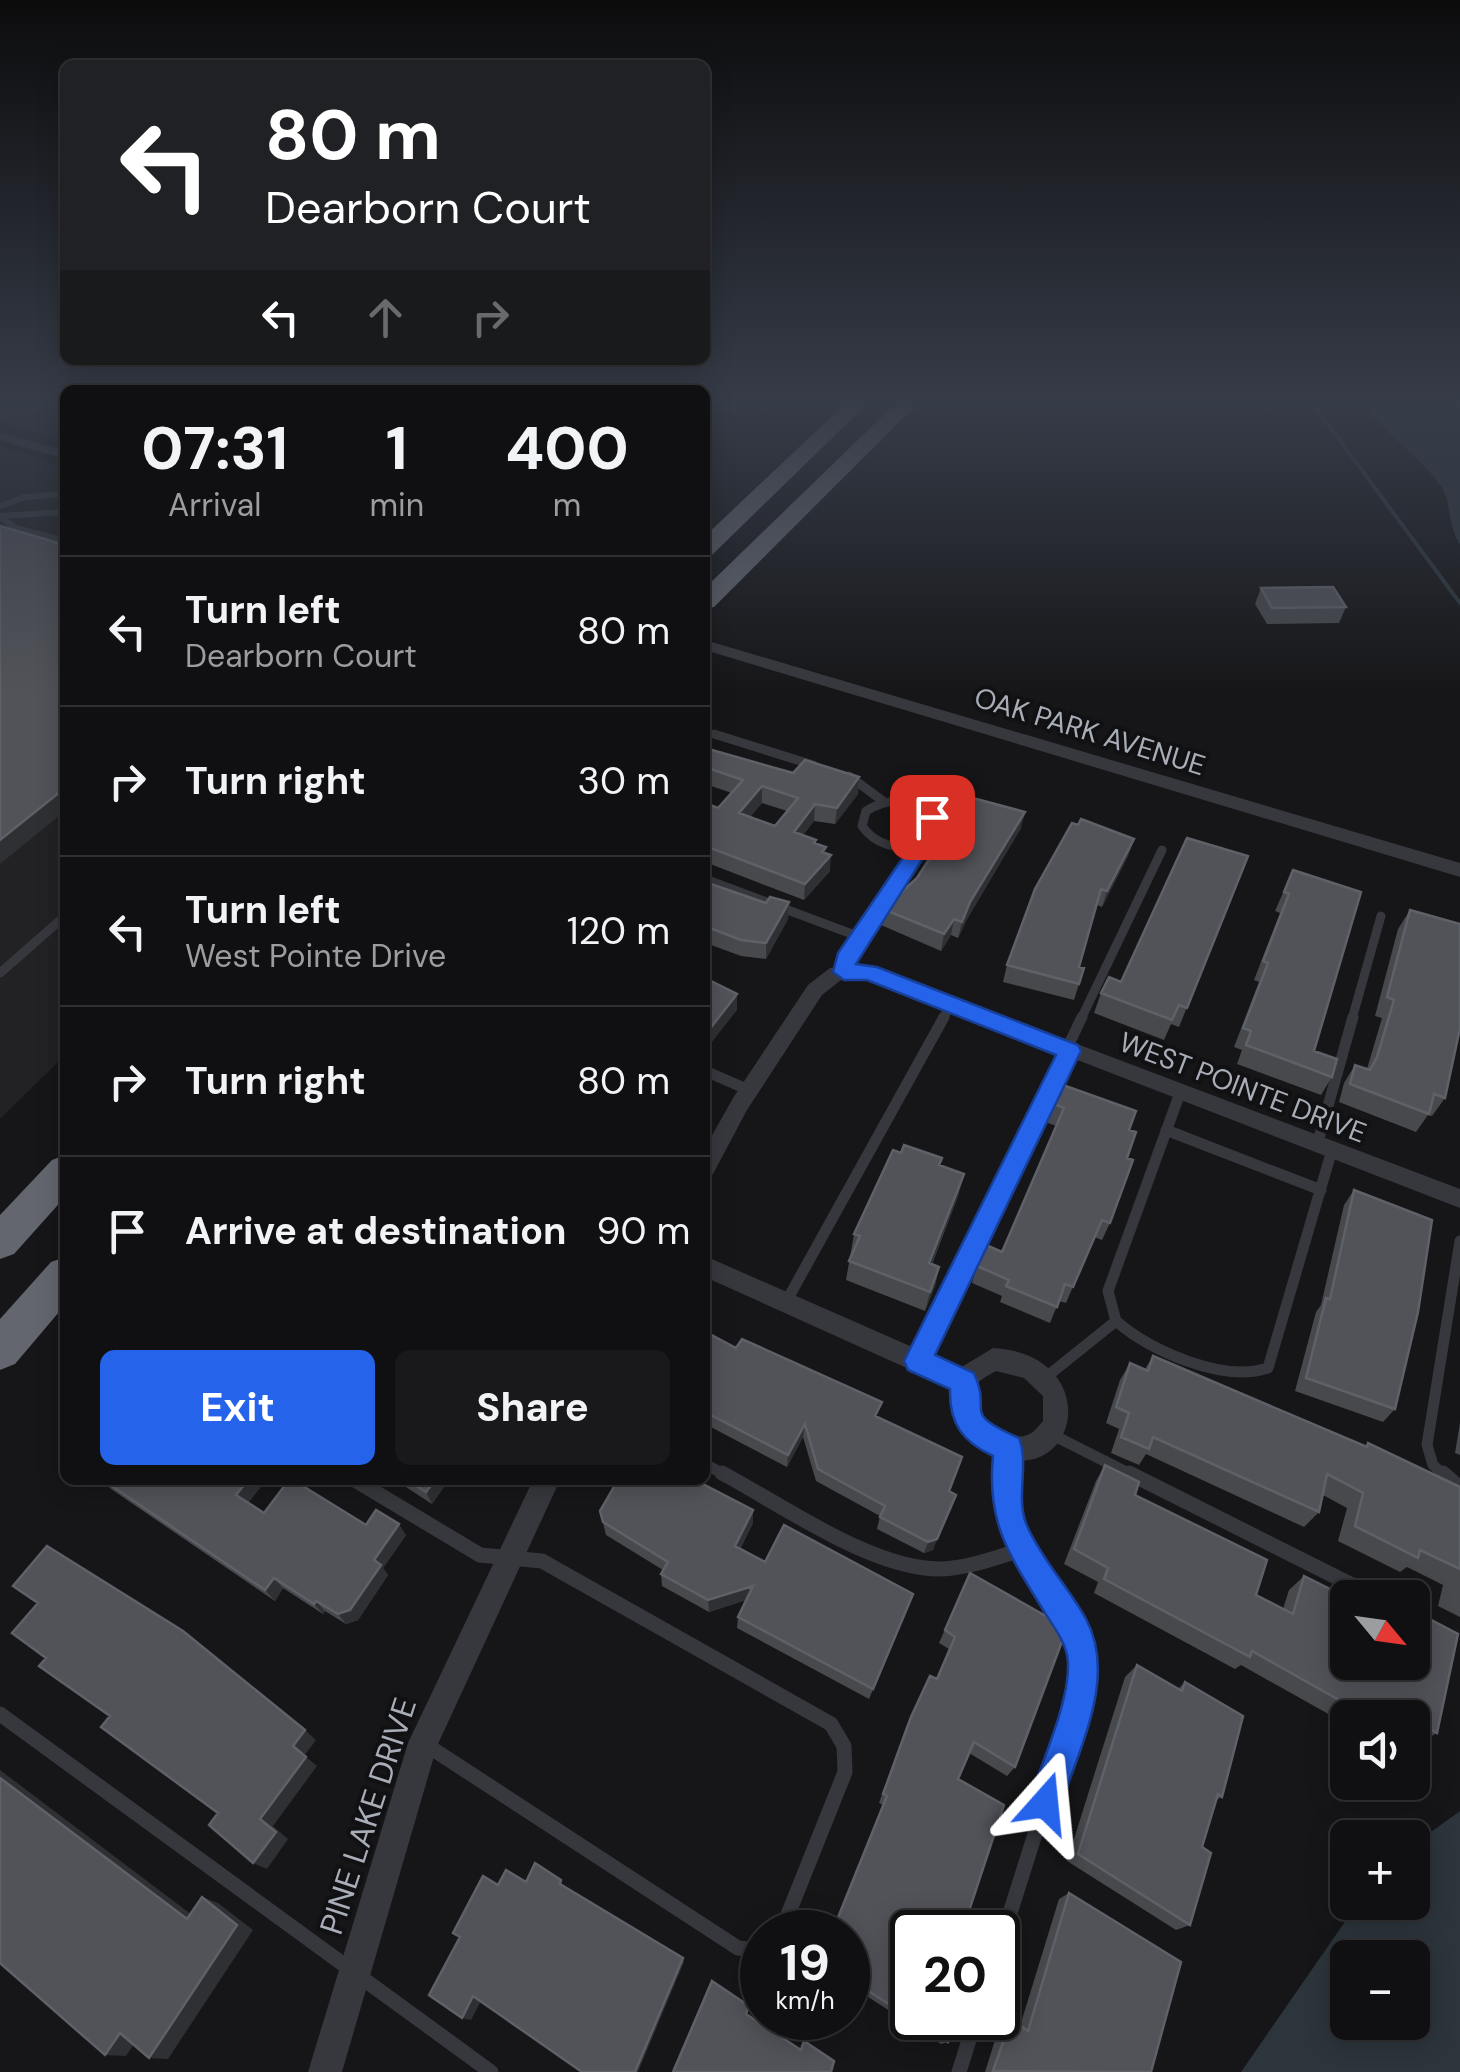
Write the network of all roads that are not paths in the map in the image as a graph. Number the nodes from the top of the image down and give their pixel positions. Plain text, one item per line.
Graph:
1 (739, 501) edge
2 (756, 501) edge
3 (808, 501) edge
4 (60, 512) edge
5 (0, 517) edge
6 (710, 529) edge
7 (60, 540) edge
8 (710, 544) edge
9 (710, 597) edge
10 (713, 648) edge
11 (714, 734) dead end
12 (820, 767) edge
13 (838, 773) edge
14 (883, 802) junction
15 (950, 802) dead end
16 (934, 825) junction
17 (919, 848) junction
18 (1162, 850) dead end
19 (1460, 870) edge
20 (710, 881) edge
21 (1382, 916) dead end
22 (60, 920) edge
23 (860, 937) junction
24 (841, 972) junction
25 (0, 973) edge
26 (950, 1006) junction
27 (1070, 1051) junction
28 (710, 1073) edge
29 (749, 1090) junction
30 (1180, 1093) junction
31 (1166, 1130) junction
32 (1325, 1148) junction
33 (710, 1159) edge
34 (60, 1176) edge
35 (1321, 1190) junction
36 (1460, 1199) edge
37 (1460, 1241) edge
38 (0, 1242) edge
39 (710, 1268) edge
40 (60, 1281) edge
41 (786, 1302) junction
42 (1116, 1321) junction
43 (0, 1350) edge
44 (918, 1361) junction
45 (1044, 1378) junction
46 (964, 1382) junction
47 (1049, 1433) junction
48 (1008, 1448) junction
49 (710, 1467) edge
50 (363, 1485) edge
51 (544, 1485) edge
52 (1460, 1488) edge
53 (1024, 1550) junction
54 (508, 1557) junction
55 (1342, 1580) edge
56 (0, 1714) edge
57 (424, 1743) junction
58 (789, 1910) edge
59 (1011, 1910) edge
60 (740, 1948) edge
61 (353, 1972) junction
62 (969, 2040) edge
63 (324, 2072) edge
64 (492, 2072) edge
65 (959, 2072) edge

1 - 6 highway
2 - 8 highway
3 - 9 highway
4 - 5 lane
5 - 7 lane
10 - 19 street, OAK PARK AVENUE
11 - 12 lane
13 - 14 lane
14 - 16 lane
14 - 17 lane
15 - 16 lane
16 - 17 lane
17 - 23 lane
18 - 27 lane
20 - 23 lane
21 - 32 lane
22 - 25 lane
23 - 24 lane
24 - 26 street, WEST POINTE DRIVE
24 - 29 street
26 - 27 street, WEST POINTE DRIVE
26 - 41 lane
27 - 30 street, WEST POINTE DRIVE
27 - 44 lane
28 - 29 lane
29 - 33 street
30 - 31 lane
30 - 32 street, WEST POINTE DRIVE
31 - 35 lane
31 - 42 lane
32 - 35 lane
32 - 36 street, WEST POINTE DRIVE
34 - 38 highway
35 - 42 lane
37 - 52 lane
39 - 41 street
40 - 43 highway
41 - 44 street
42 - 45 lane
44 - 46 street
45 - 46 street
45 - 47 street
46 - 48 street
47 - 48 street
47 - 55 lane
48 - 53 lane
49 - 53 lane
50 - 54 lane
51 - 54 street, PINE LAKE DRIVE
53 - 59 lane
54 - 57 street, PINE LAKE DRIVE
54 - 58 lane
56 - 61 lane
57 - 60 lane
57 - 61 street, PINE LAKE DRIVE
61 - 63 street, PINE LAKE DRIVE
61 - 64 lane
62 - 65 lane

